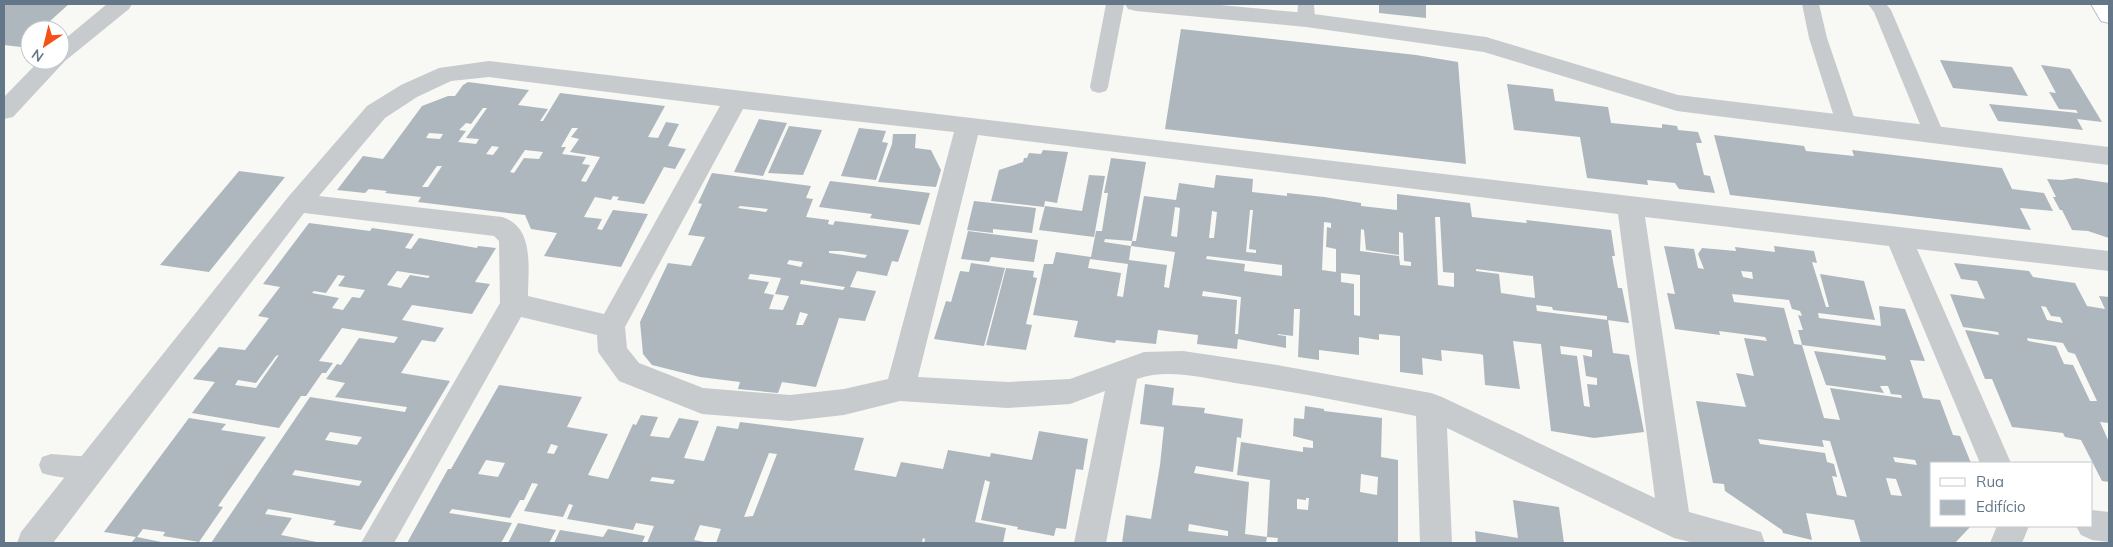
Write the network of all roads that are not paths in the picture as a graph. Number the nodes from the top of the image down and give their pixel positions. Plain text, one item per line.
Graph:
1 (121, 4) edge
2 (1114, 4) edge
3 (1136, 4) edge
4 (1810, 4) edge
5 (1876, 4) edge
6 (2102, 4) edge
7 (1306, 12) edge
8 (2109, 16) edge
9 (70, 47) edge
10 (44, 70) edge
11 (1099, 87) dead end
12 (736, 100) junction
13 (4, 111) edge
14 (1846, 123) junction
15 (968, 125) junction
16 (1934, 134) junction
17 (2109, 156) edge
18 (298, 203) junction
19 (1630, 206) junction
20 (1898, 236) junction
21 (2109, 261) edge
22 (514, 304) junction
23 (611, 327) junction
24 (1123, 373) junction
25 (900, 389) junction
26 (1431, 406) junction
27 (1995, 462) edge
28 (51, 465) dead end
29 (91, 468) junction
30 (1674, 522) junction
31 (2093, 525) edge
32 (2013, 527) edge
33 (2109, 527) edge
34 (33, 543) edge
35 (377, 543) edge
36 (1090, 543) edge
37 (1436, 543) edge
38 (1749, 543) edge
39 (2006, 543) edge

1 - 9 street
2 - 11 lane
3 - 7 street
4 - 14 lane
5 - 16 lane
6 - 8 street
7 - 14 street
10 - 13 street
12 - 15 street
12 - 18 street
12 - 23 street
14 - 16 street
15 - 19 street
15 - 25 street
16 - 17 street
18 - 22 street
18 - 29 street
19 - 20 street
19 - 30 street
20 - 21 street
20 - 27 street
22 - 23 street
22 - 35 street
23 - 25 street
24 - 25 street
24 - 26 street
24 - 36 street
26 - 30 street
26 - 37 street
28 - 29 lane
29 - 34 street
30 - 38 street
31 - 33 street
32 - 39 street

